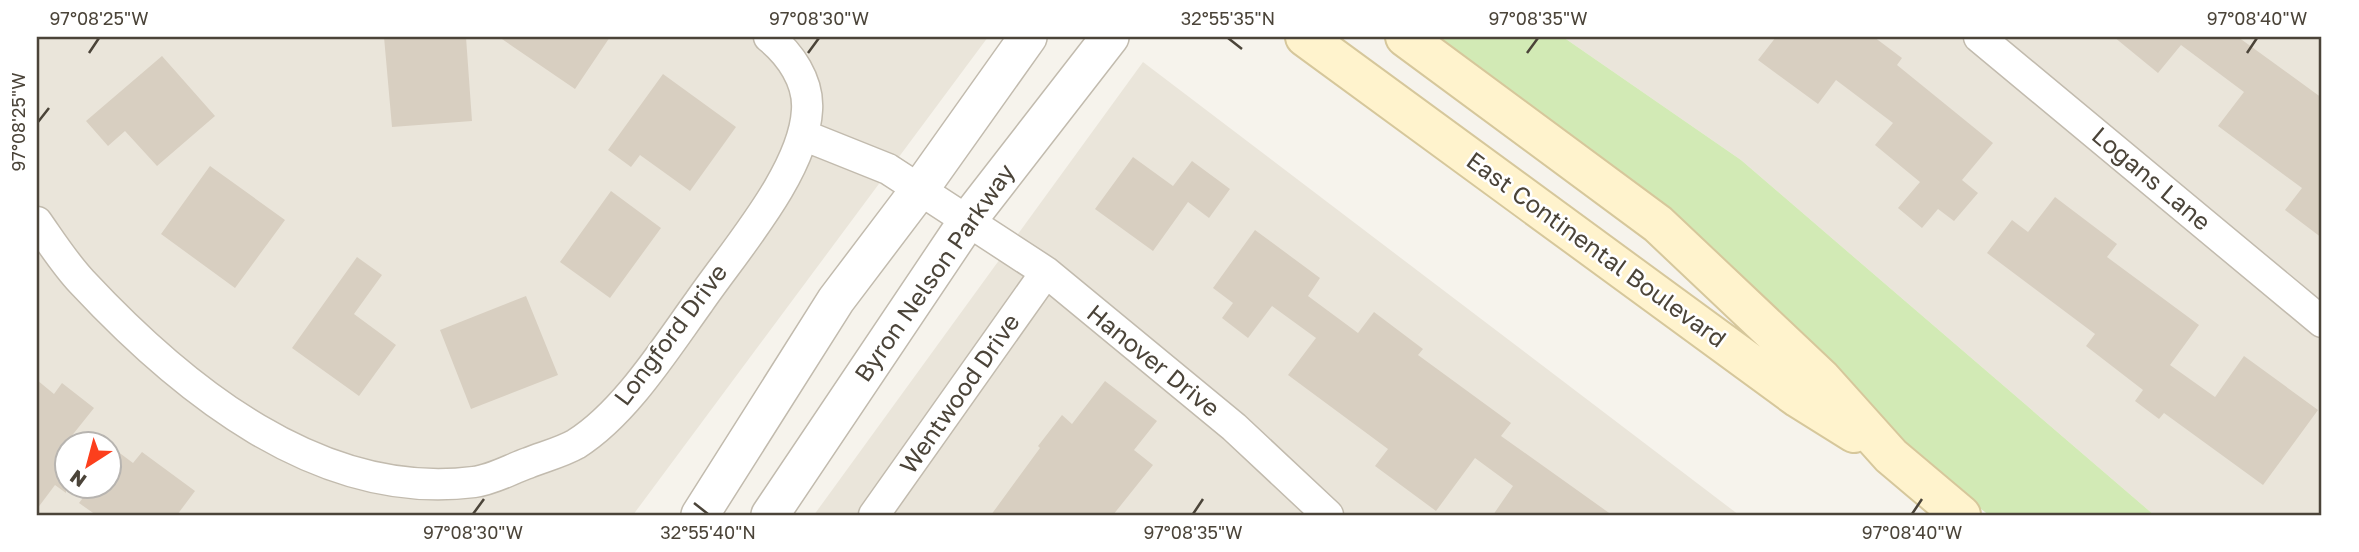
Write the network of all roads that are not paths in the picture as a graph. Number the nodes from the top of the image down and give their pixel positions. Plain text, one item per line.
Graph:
1 (769, 37) edge
2 (1028, 37) edge
3 (1110, 37) edge
4 (1305, 37) edge
5 (1405, 37) edge
6 (1979, 37) edge
7 (803, 135) junction
8 (920, 189) junction
9 (968, 220) junction
10 (37, 222) edge
11 (1046, 272) junction
12 (2322, 322) edge
13 (1891, 456) junction
14 (700, 515) edge
15 (770, 515) edge
16 (874, 515) edge
17 (1328, 515) edge
18 (1961, 515) edge

1 - 7 street, Longford Drive
2 - 8 street
3 - 9 street, Byron Nelson Parkway
4 - 13 main road, East Continental Boulevard
5 - 13 main road, East Continental Boulevard
6 - 12 street, Logans Lane
7 - 8 street, Hanover Drive
7 - 10 street, Longford Drive
8 - 9 street, Hanover Drive
8 - 14 street
9 - 11 street, Hanover Drive
9 - 15 street, Byron Nelson Parkway
11 - 16 street, Wentwood Drive
11 - 17 street, Hanover Drive
13 - 18 main road, East Continental Boulevard

